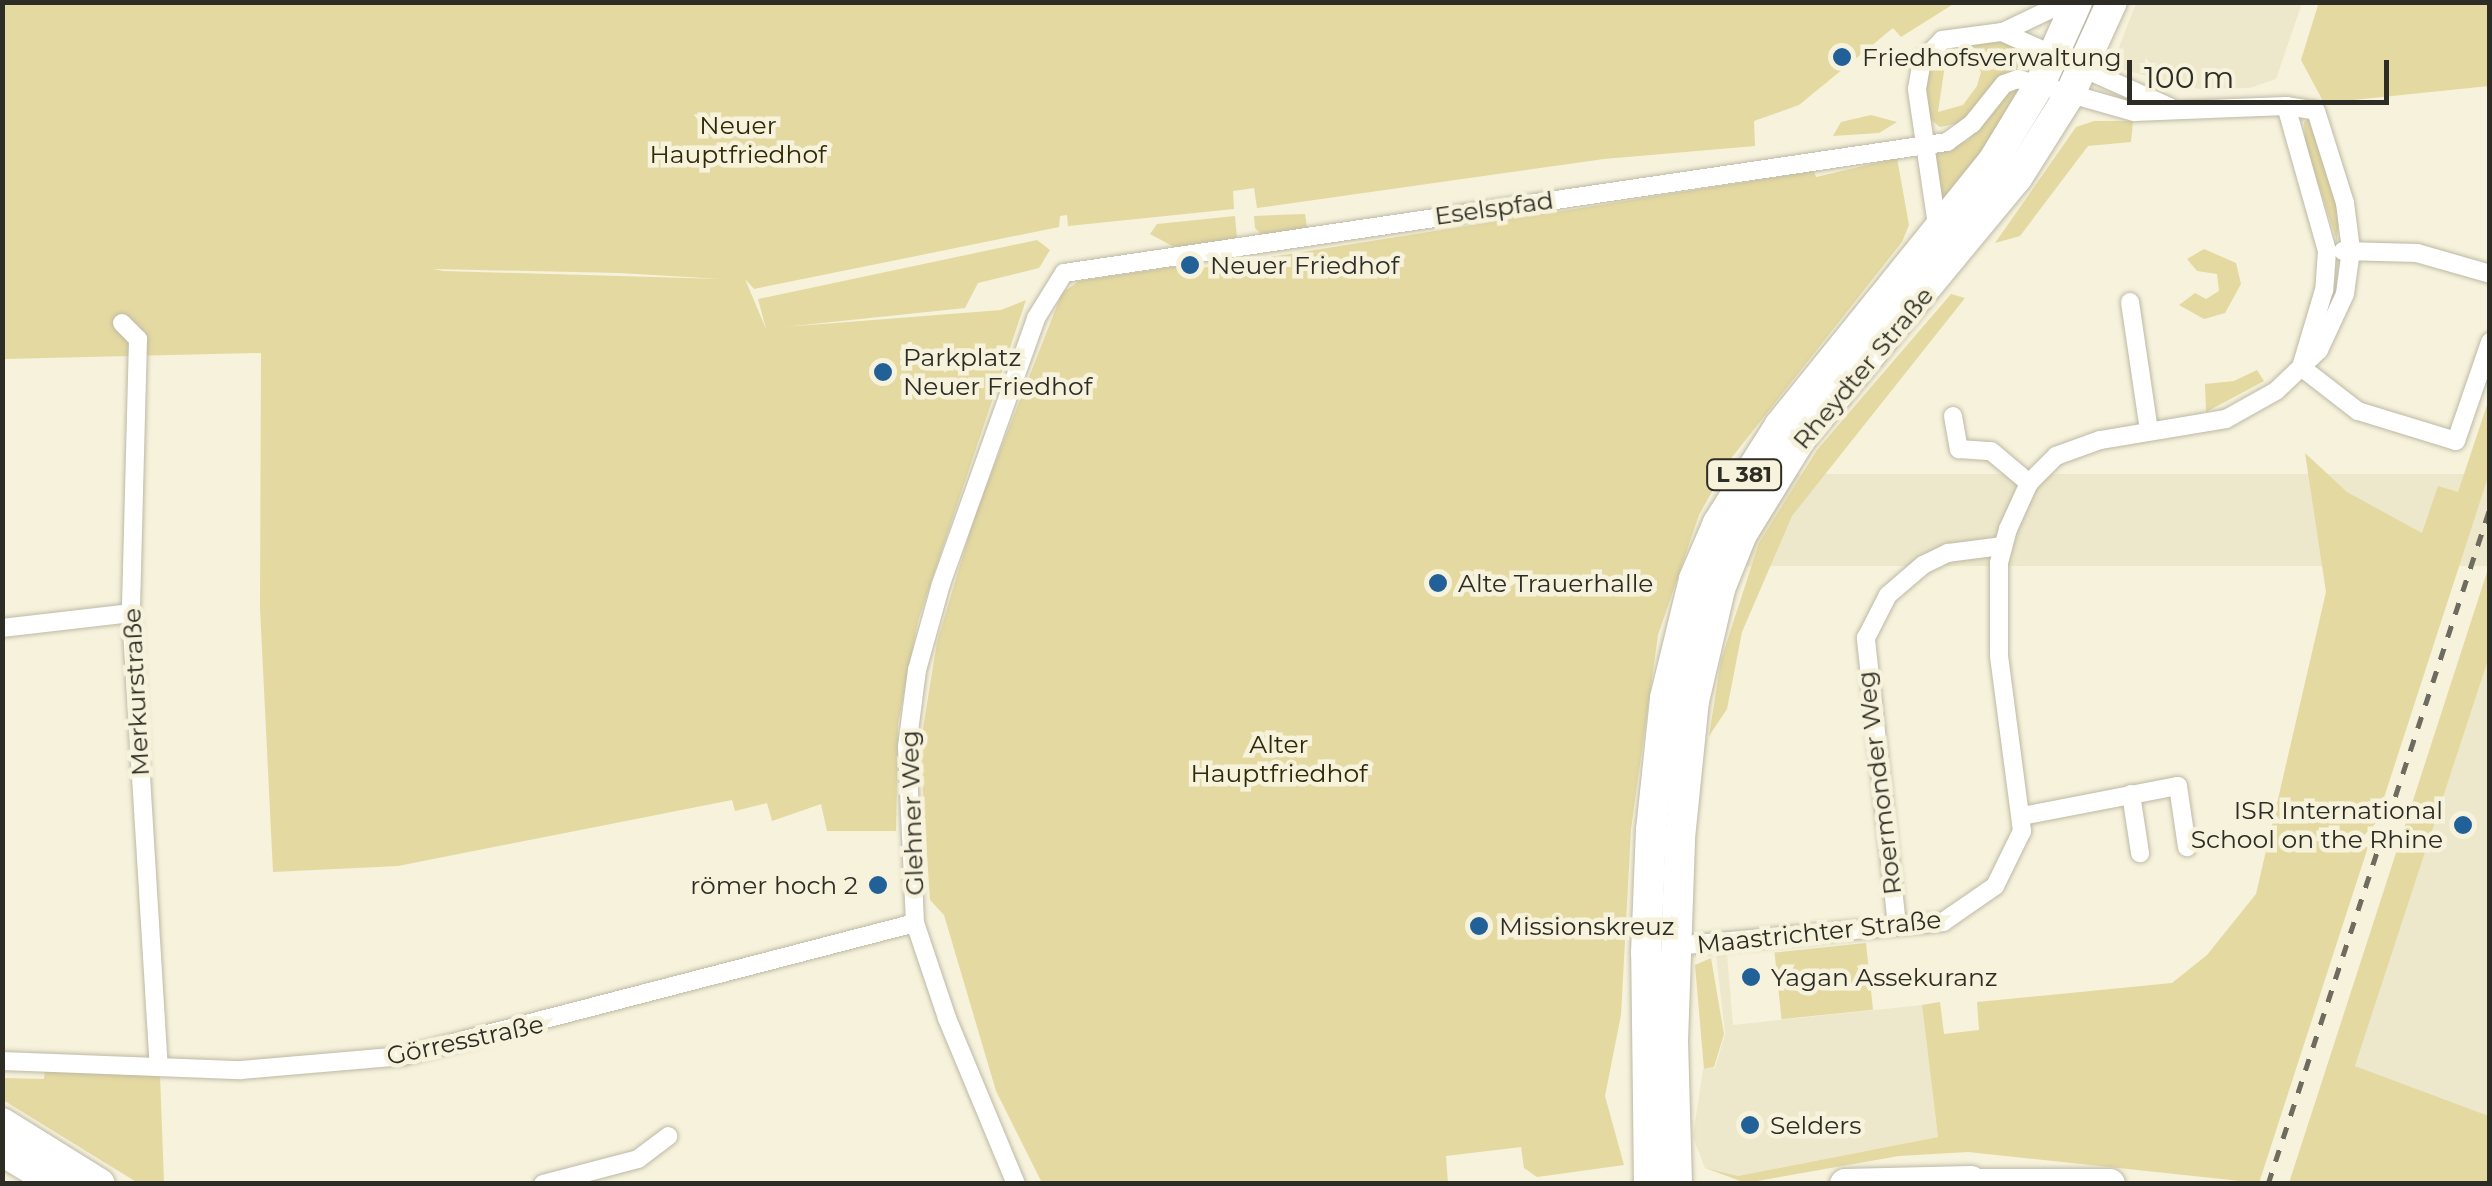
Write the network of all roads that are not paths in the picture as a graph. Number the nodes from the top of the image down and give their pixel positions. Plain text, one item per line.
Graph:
1 (2066, 2) edge
2 (2078, 2) edge
3 (2112, 2) edge
4 (2002, 32) junction
5 (2056, 54) junction
6 (2041, 82) junction
7 (2076, 82) junction
8 (2286, 106) junction
9 (2175, 109) junction
10 (1922, 141) junction
11 (1938, 232) junction
12 (2350, 250) junction
13 (2327, 251) junction
14 (1064, 273) joint
15 (2490, 274) edge
16 (2130, 302) dead end
17 (122, 322) dead end
18 (2490, 342) edge
19 (2301, 367) junction
20 (1954, 416) dead end
21 (2150, 431) junction
22 (2029, 483) junction
23 (2002, 546) junction
24 (131, 613) junction
25 (2, 628) edge
26 (2131, 794) junction
27 (2022, 816) junction
28 (2188, 847) dead end
29 (2140, 853) dead end
30 (915, 923) junction
31 (1897, 924) junction
32 (1674, 946) junction
33 (2, 1061) edge
34 (158, 1067) junction
35 (2, 1123) edge
36 (668, 1136) dead end
37 (1676, 1151) junction
38 (2, 1152) edge
39 (1964, 1182) edge
40 (57, 1184) edge
41 (100, 1184) edge
42 (543, 1184) edge
43 (1016, 1184) edge
44 (1649, 1184) edge
45 (1677, 1184) edge
46 (1698, 1184) edge
47 (1845, 1184) edge
48 (2110, 1184) edge

1 - 4 street
2 - 5 main road, Rheydter Straße / L 381
3 - 7 main road, Rheydter Straße / L 381
4 - 5 street
4 - 10 street
5 - 6 main road, Rheydter Straße / L 381
5 - 7 street
6 - 7 street
6 - 10 street, Eselspfad
6 - 11 main road, Rheydter Straße / L 381
7 - 9 street
7 - 9 street
7 - 32 main road, Rheydter Straße / L 381
8 - 9 street
8 - 12 street, Maastrichter Straße
8 - 13 street
10 - 11 street
10 - 14 street, Eselspfad
11 - 44 main road, Rheydter Straße / L 381
12 - 13 street
12 - 15 street
12 - 19 street, Maastrichter Straße
13 - 19 street
14 - 30 street, Glehner Weg
16 - 21 street
17 - 24 street, Merkurstraße
18 - 19 street
19 - 21 street, Maastrichter Straße
20 - 22 street
21 - 22 street, Maastrichter Straße
22 - 23 street, Maastrichter Straße
23 - 27 street, Maastrichter Straße
23 - 31 street, Roermonder Weg
24 - 25 street
24 - 34 street, Merkurstraße
26 - 27 street
26 - 28 street
26 - 29 street
27 - 31 street, Maastrichter Straße
30 - 34 street, Görresstraße
30 - 43 street, Glehner Weg
31 - 32 street, Maastrichter Straße
32 - 37 main road, Rheydter Straße / L 381
33 - 34 street, Görresstraße
35 - 41 main road
36 - 42 street
37 - 45 main road, Rheydter Straße / L 381
37 - 46 main road
38 - 40 main road
39 - 47 main road
39 - 48 main road

